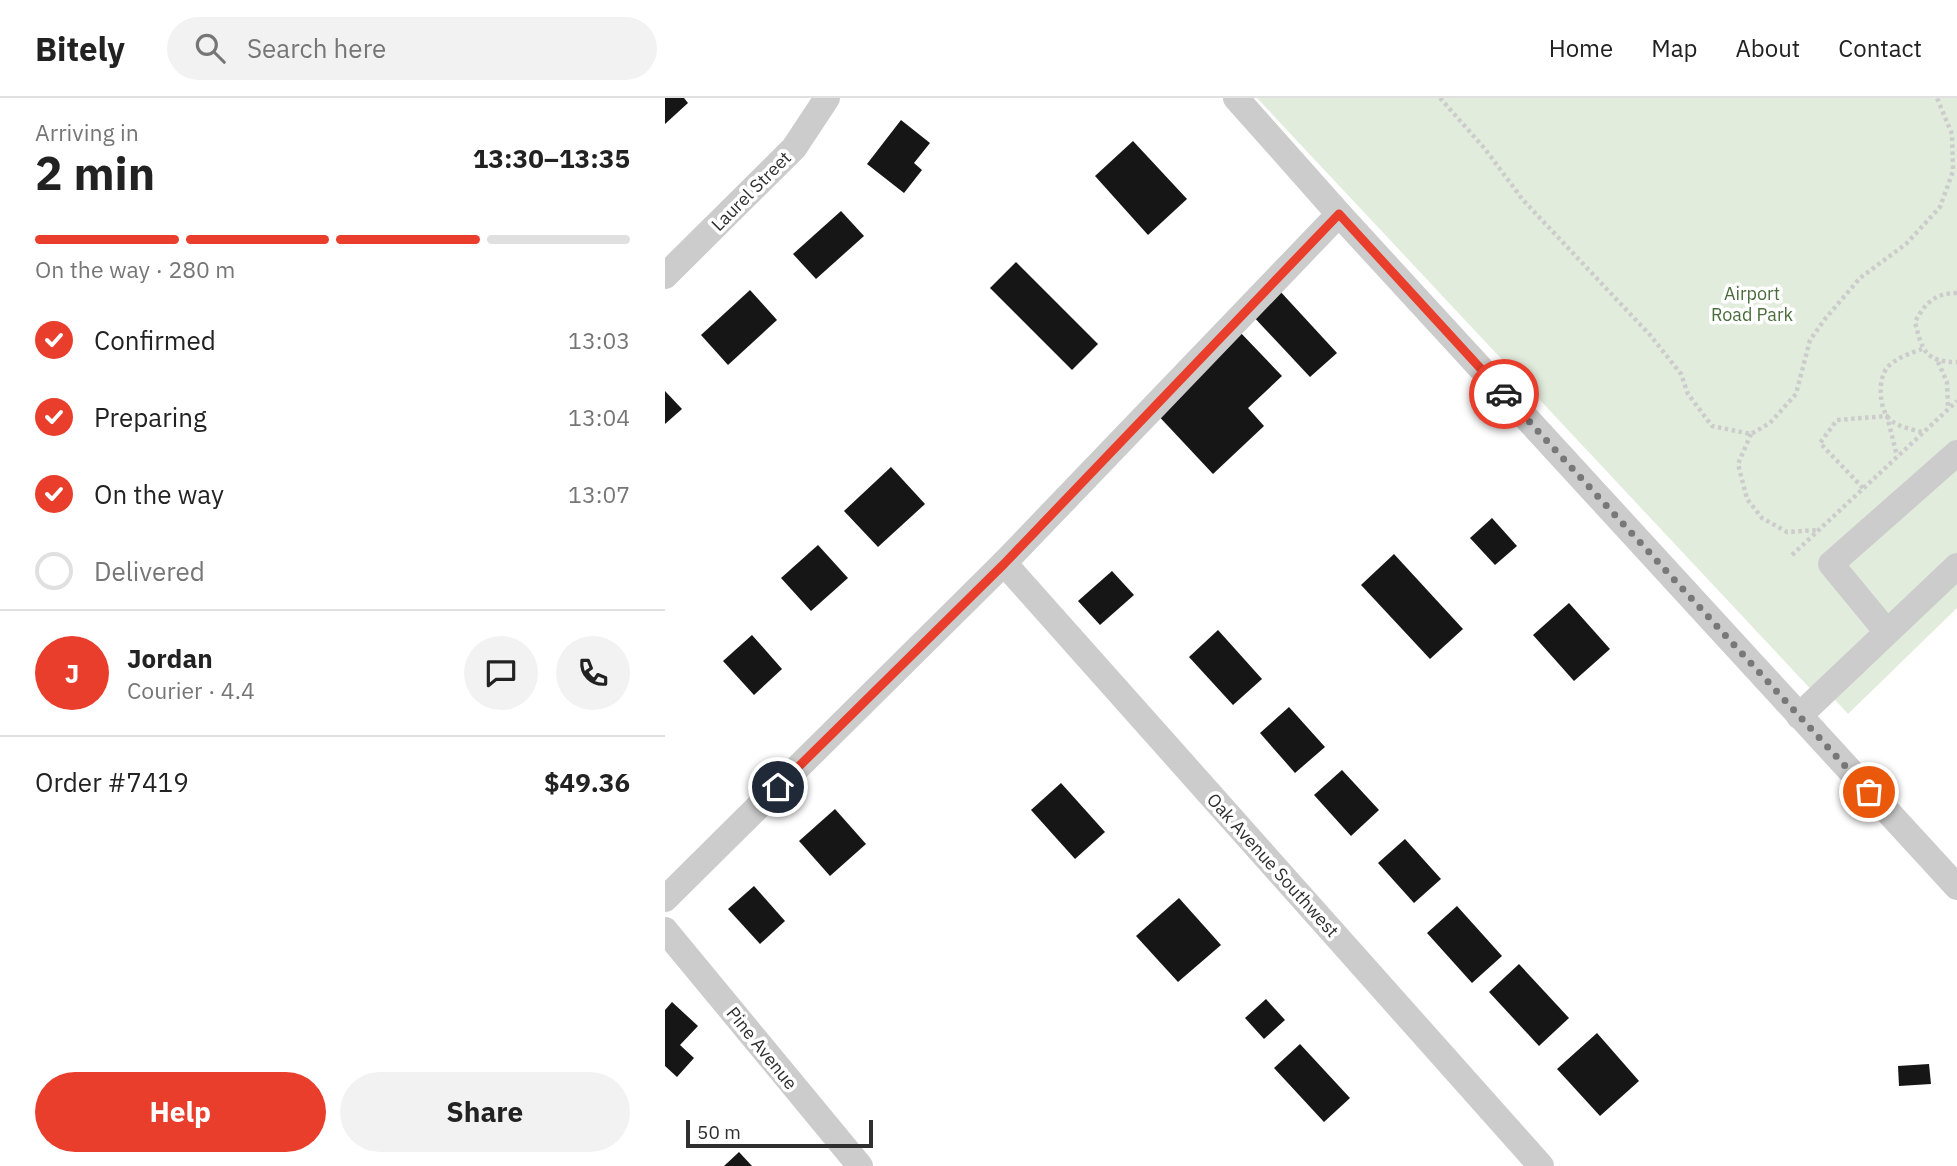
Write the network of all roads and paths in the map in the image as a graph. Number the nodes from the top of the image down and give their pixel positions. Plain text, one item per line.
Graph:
1 (827, 98) edge
2 (1235, 98) edge
3 (1440, 98) edge
4 (1937, 98) edge
5 (1955, 135) edge
6 (1339, 214) junction
7 (665, 276) edge
8 (1957, 293) edge
9 (1922, 349) junction
10 (1938, 362) junction
11 (1957, 362) edge
12 (1957, 401) edge
13 (1948, 409) junction
14 (1887, 416) junction
15 (1923, 432) junction
16 (1751, 434) junction
17 (1957, 453) edge
18 (1898, 456) junction
19 (1863, 488) junction
20 (1818, 530) junction
21 (1792, 555) dead end
22 (1004, 564) junction
23 (1957, 566) edge
24 (1887, 632) junction
25 (1799, 716) junction
26 (1957, 887) edge
27 (665, 898) edge
28 (665, 930) edge
29 (860, 1166) edge
30 (1541, 1166) edge

1 - 7 street, Laurel Street
2 - 6 street
3 - 16 path
4 - 5 path
5 - 16 path
6 - 22 street
6 - 25 street
8 - 9 path
9 - 10 path
9 - 14 path
10 - 11 path
10 - 13 path
12 - 13 path
13 - 15 path
14 - 15 path
14 - 18 path
14 - 19 path
15 - 18 path
16 - 20 path
17 - 24 street
18 - 19 path
19 - 20 path
20 - 21 path
22 - 27 street
22 - 30 street, Oak Avenue Southwest
23 - 24 street
24 - 25 street
25 - 26 street
28 - 29 street, Pine Avenue

